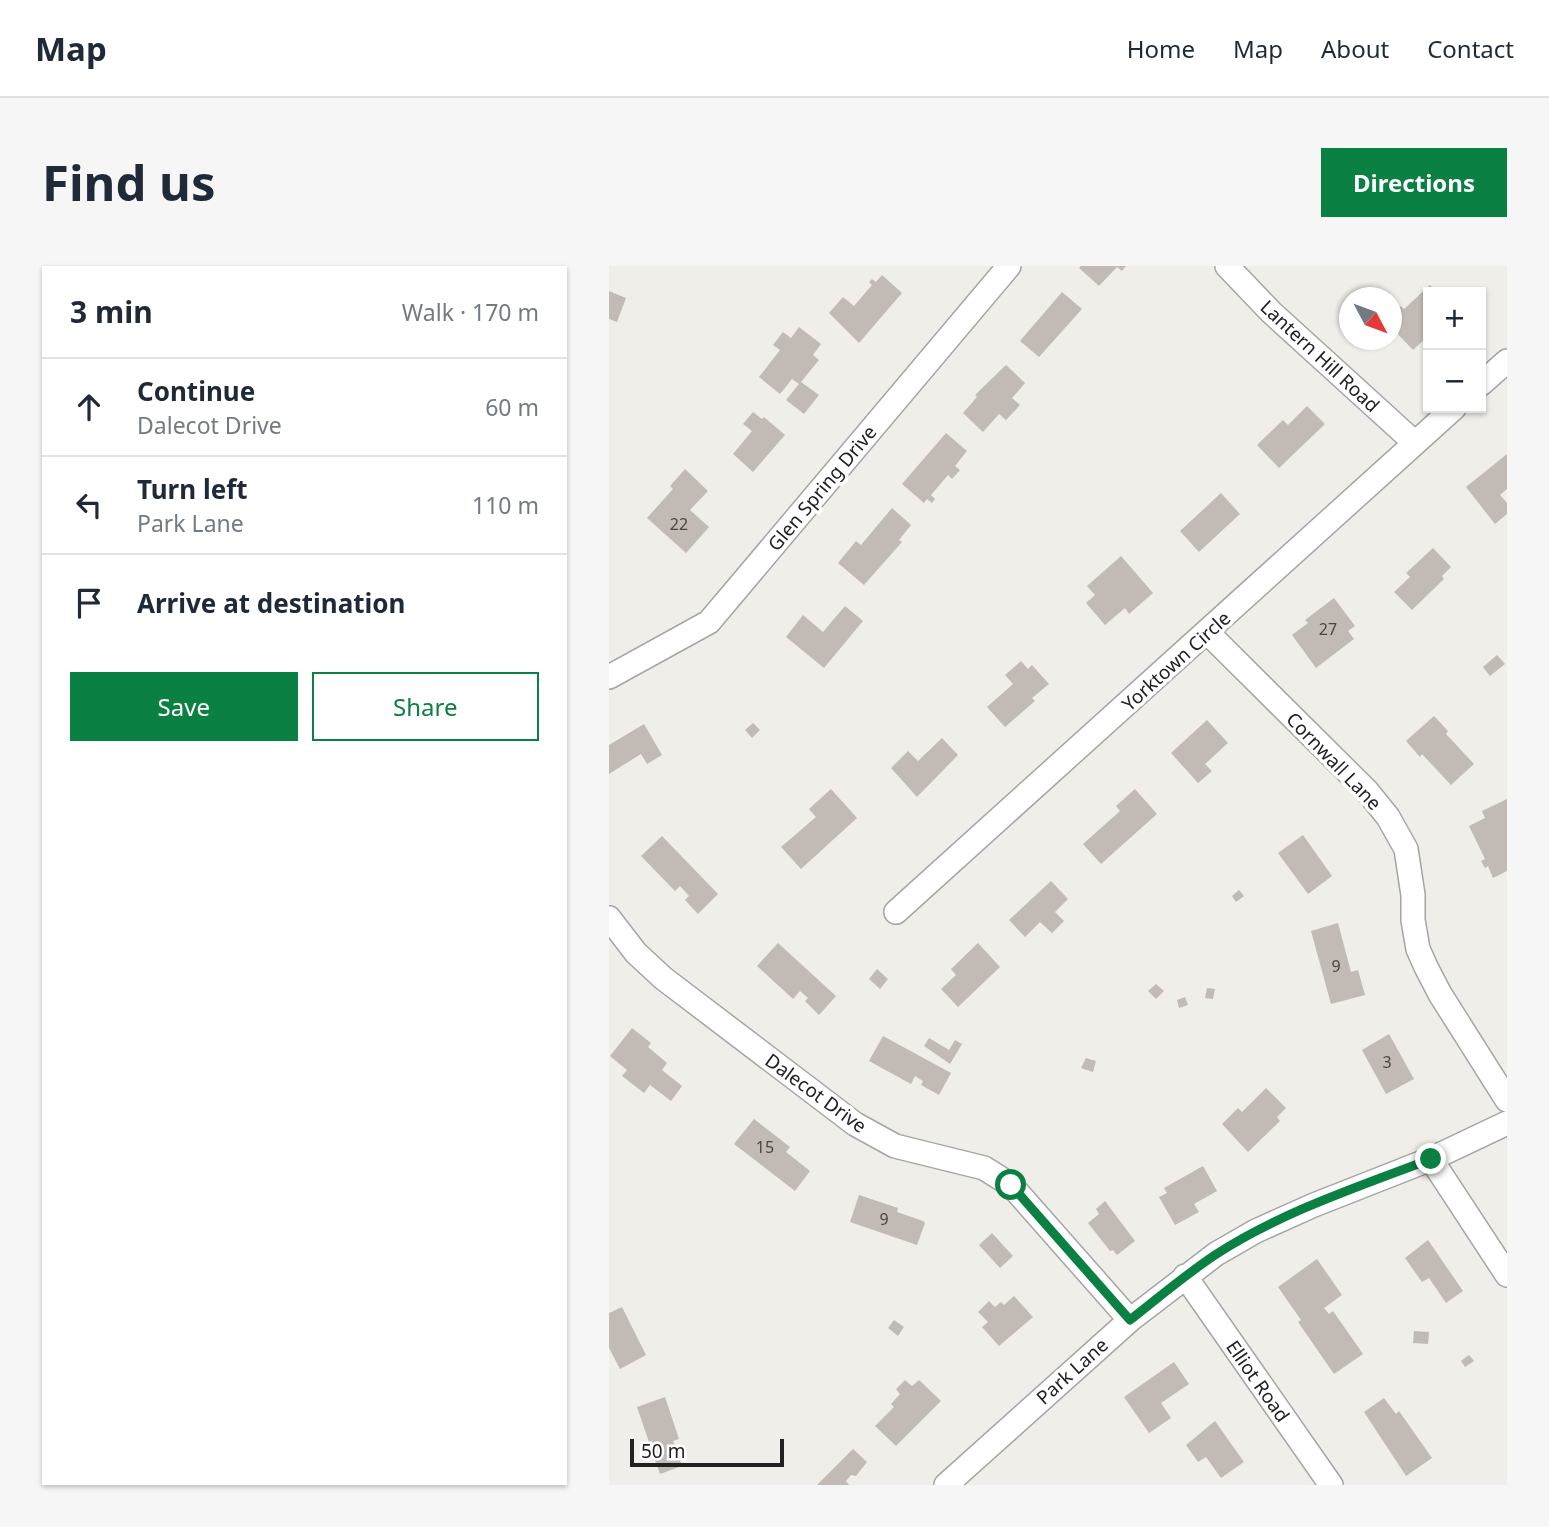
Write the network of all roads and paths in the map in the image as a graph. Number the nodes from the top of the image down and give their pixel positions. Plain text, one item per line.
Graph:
1 (1009, 266) edge
2 (1227, 266) edge
3 (1507, 361) edge
4 (1486, 380) edge
5 (1448, 413) edge
6 (1415, 443) junction
7 (1207, 632) junction
8 (609, 677) edge
9 (896, 912) dead end
10 (609, 918) edge
11 (1507, 1100) edge
12 (1507, 1123) edge
13 (1431, 1159) junction
14 (1507, 1275) edge
15 (1185, 1276) junction
16 (1130, 1320) junction
17 (946, 1485) edge
18 (1331, 1485) edge

1 - 8 street, Glen Spring Drive
2 - 6 street, Lantern Hill Road
3 - 4 street
5 - 6 street, Yorktown Circle
6 - 7 street, Yorktown Circle
7 - 9 street, Yorktown Circle
7 - 11 street, Cornwall Lane
10 - 16 street, Dalecot Drive
12 - 13 street, Park Lane
13 - 14 street
13 - 15 street, Park Lane
15 - 16 street, Park Lane
15 - 18 street, Elliot Road
16 - 17 street, Park Lane

